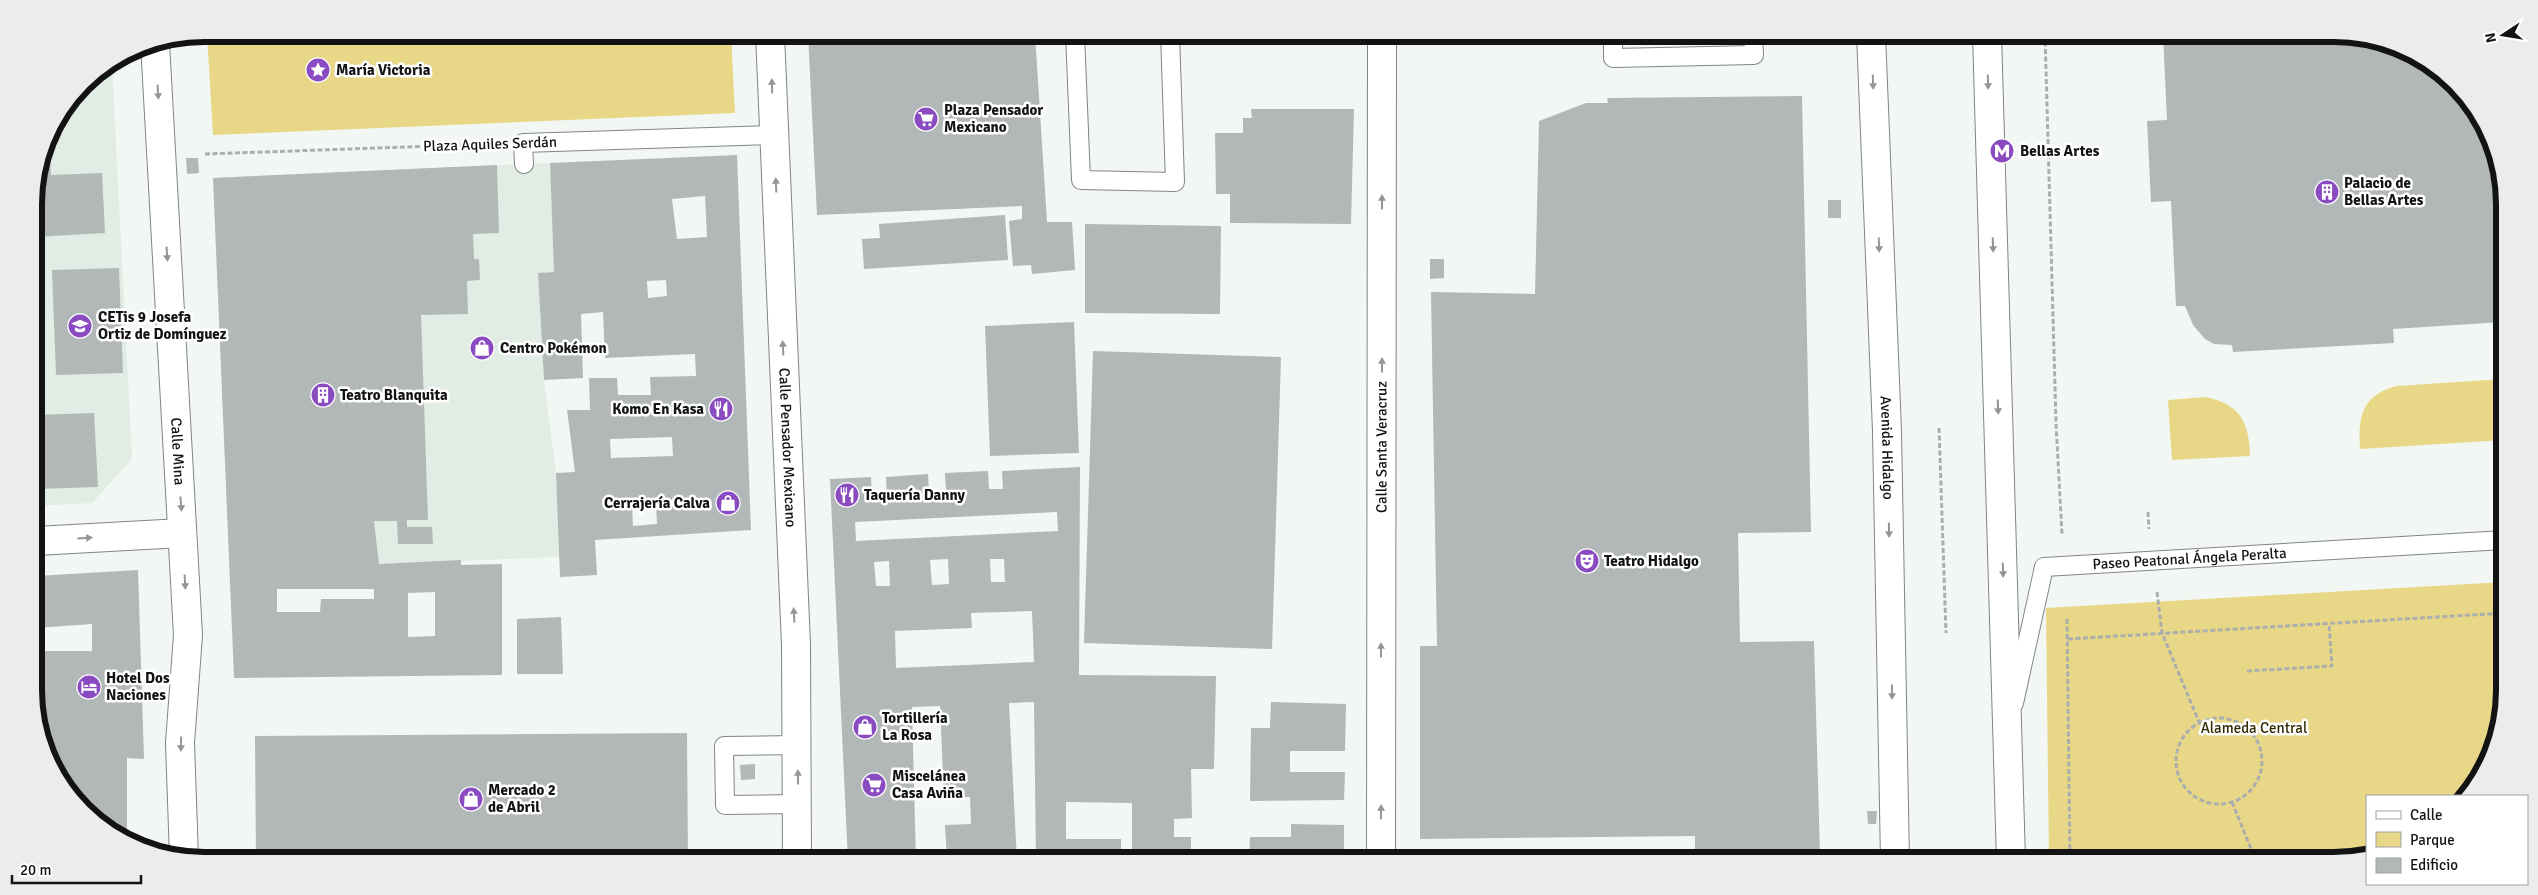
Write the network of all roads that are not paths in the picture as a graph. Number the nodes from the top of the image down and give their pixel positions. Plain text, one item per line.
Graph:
1 (770, 42) edge
2 (1075, 42) edge
3 (1170, 42) edge
4 (1382, 42) edge
5 (1612, 42) edge
6 (1753, 42) edge
7 (1871, 42) edge
8 (1987, 42) edge
9 (156, 50) edge
10 (774, 135) junction
11 (524, 164) dead end
12 (182, 533) junction
13 (2496, 540) edge
14 (42, 541) edge
15 (2008, 733) junction
16 (797, 745) junction
17 (798, 804) junction
18 (184, 851) edge
19 (797, 852) edge
20 (1381, 852) edge
21 (1895, 852) edge
22 (2011, 852) edge

10 -> 1 street, Calle Pensador Mexicano
2 - 3 lane
20 -> 4 street, Calle Santa Veracruz
5 - 6 lane
7 -> 21 street, Avenida Hidalgo
8 -> 15 street
9 -> 12 street, Calle Mina
10 - 11 lane, Plaza Aquiles Serdán
16 -> 10 street, Calle Pensador Mexicano
14 -> 12 street
12 -> 18 street, Calle Mina
13 - 15 lane, Paseo Peatonal Ángela Peralta
15 - 22 street
17 -> 16 street, Calle Pensador Mexicano
16 - 17 lane
17 - 19 street, Calle Pensador Mexicano

